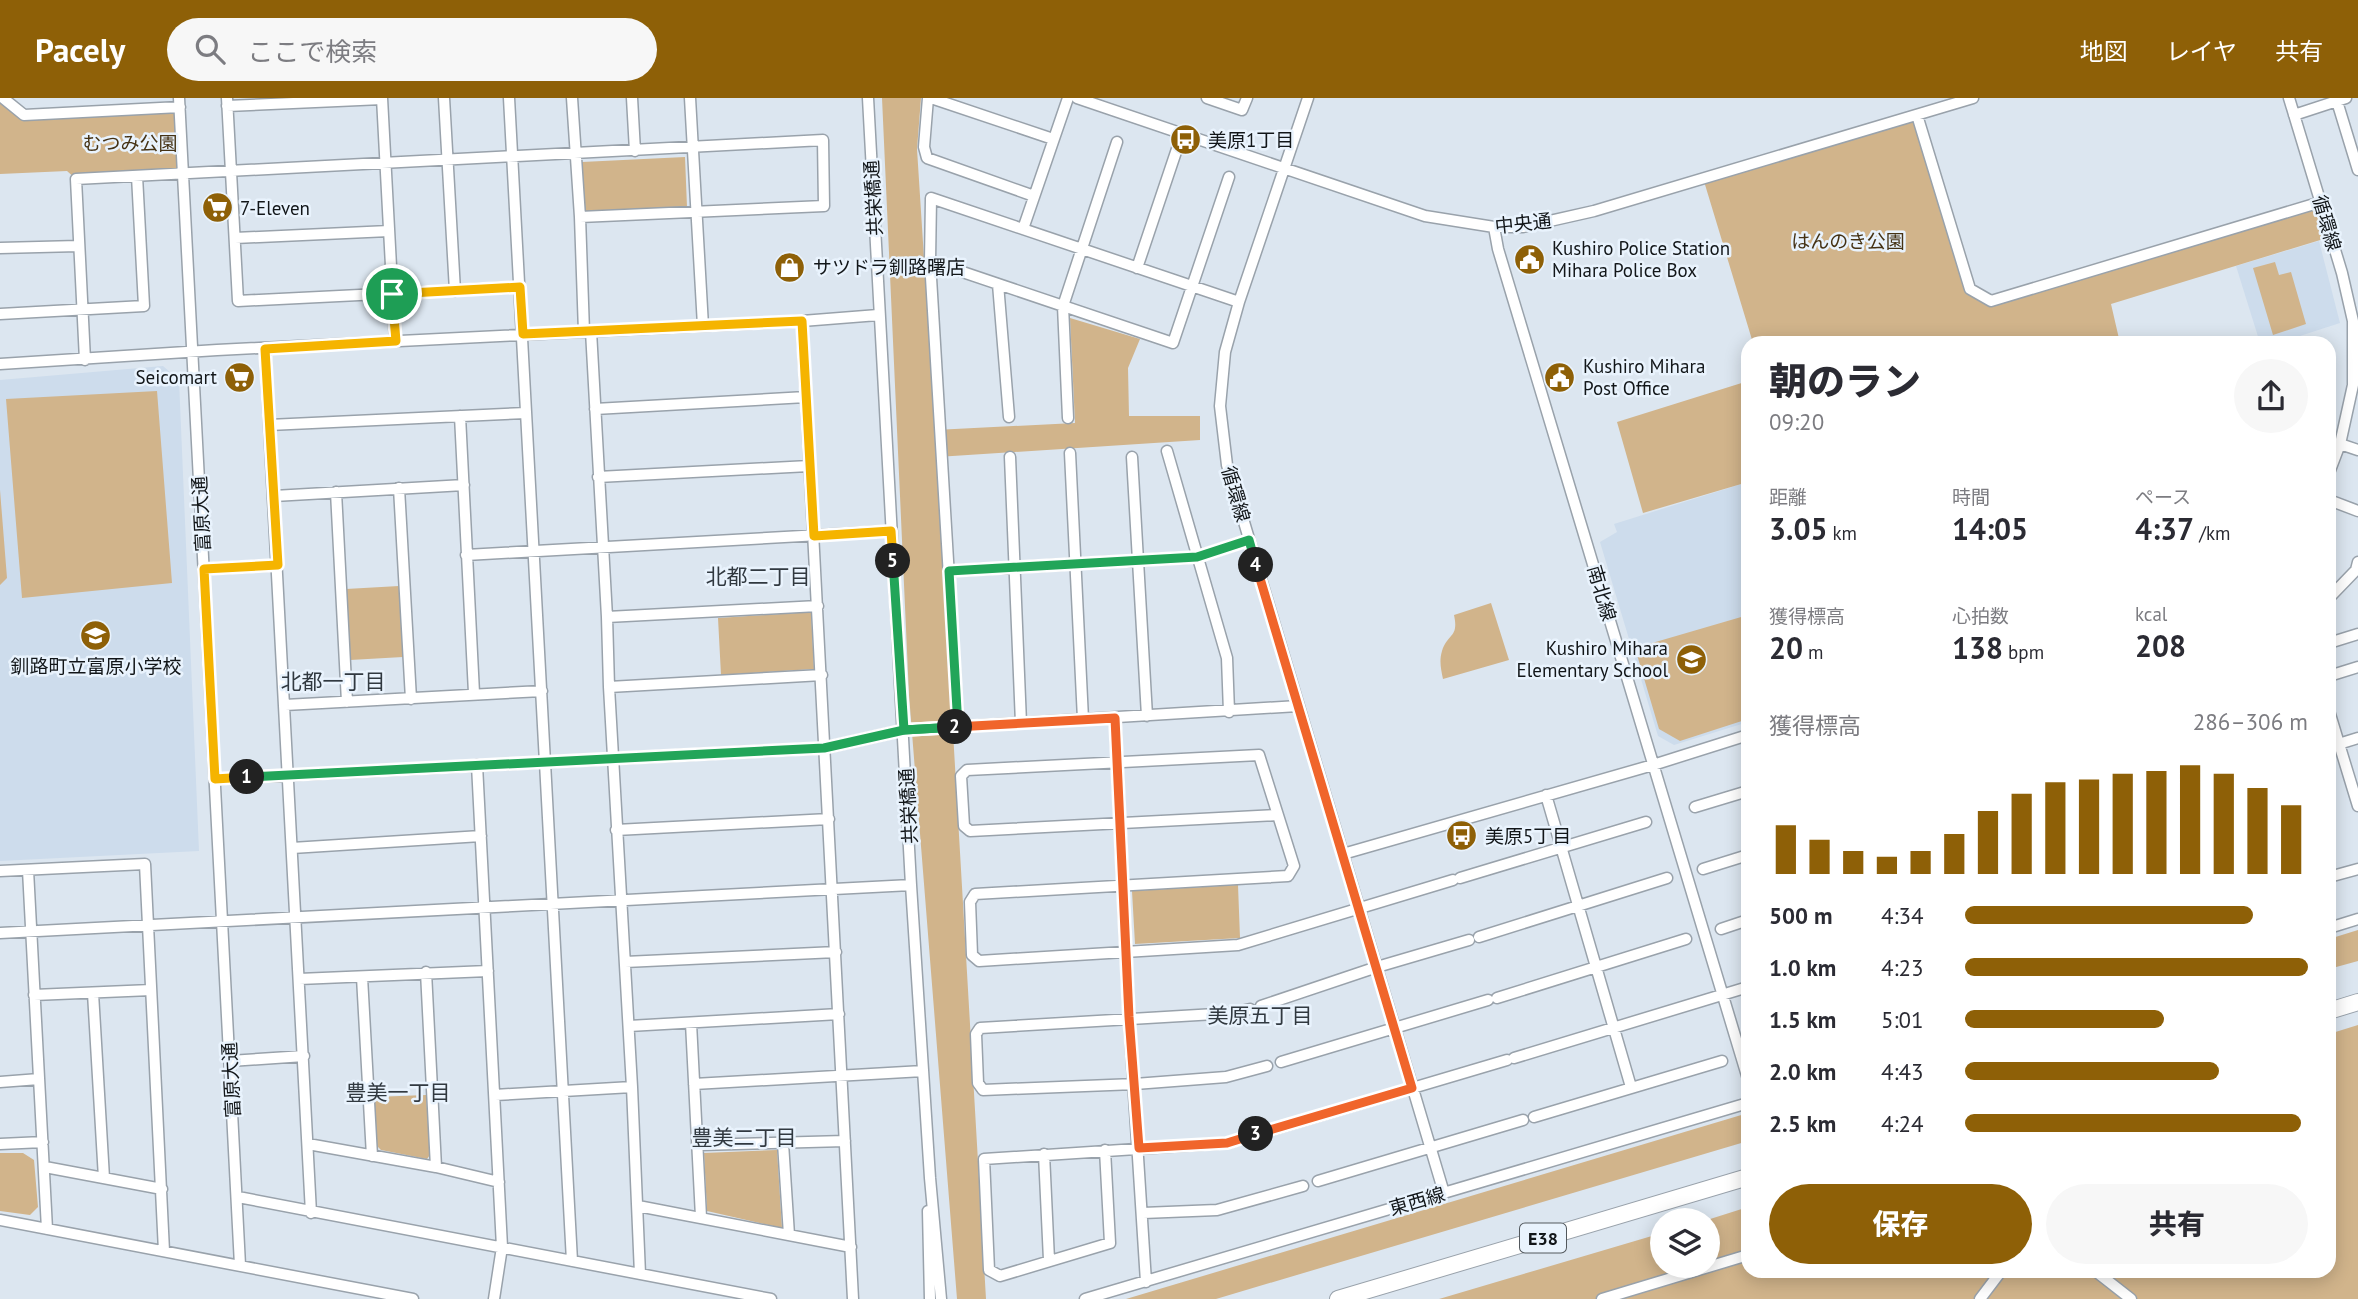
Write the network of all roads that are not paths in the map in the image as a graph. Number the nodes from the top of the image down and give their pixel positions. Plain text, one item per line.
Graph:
1 (3, 98) edge
2 (444, 98) edge
3 (509, 98) edge
4 (572, 98) edge
5 (632, 98) edge
6 (691, 98) edge
7 (868, 98) edge
8 (930, 98) edge
9 (1068, 98) edge
10 (1077, 98) edge
11 (1207, 98) edge
12 (1247, 98) edge
13 (1308, 98) edge
14 (1973, 98) edge
15 (2289, 98) edge
16 (382, 99) edge
17 (2340, 99) edge
18 (179, 102) edge
19 (227, 102) edge
20 (2294, 114) junction
21 (1917, 115) junction
22 (1181, 134) junction
23 (1053, 139) junction
24 (1116, 142) dead end
25 (693, 148) junction
26 (635, 151) junction
27 (576, 154) junction
28 (512, 156) junction
29 (447, 160) junction
30 (386, 164) junction
31 (1284, 169) junction
32 (2358, 170) edge
33 (231, 172) junction
34 (183, 174) junction
35 (137, 176) junction
36 (1229, 177) dead end
37 (1034, 196) junction
38 (2321, 202) junction
39 (695, 213) junction
40 (580, 217) junction
41 (1494, 227) junction
42 (1023, 229) junction
43 (389, 231) junction
44 (235, 238) junction
45 (78, 246) junction
46 (0, 247) edge
47 (1081, 248) junction
48 (930, 261) junction
49 (1137, 268) junction
50 (998, 284) junction
51 (520, 287) junction
52 (1192, 287) junction
53 (455, 291) junction
54 (392, 294) junction
55 (1239, 302) junction
56 (1063, 306) junction
57 (82, 310) junction
58 (0, 314) edge
59 (878, 315) junction
60 (802, 321) junction
61 (703, 326) junction
62 (588, 332) junction
63 (523, 334) junction
64 (396, 341) junction
65 (265, 349) junction
66 (192, 352) junction
67 (85, 360) junction
68 (2356, 360) edge
69 (0, 364) edge
70 (806, 397) junction
71 (595, 409) junction
72 (526, 413) junction
73 (460, 416) junction
74 (1009, 417) dead end
75 (1068, 418) dead end
76 (269, 425) junction
77 (2340, 444) junction
78 (2358, 450) edge
79 (1167, 451) dead end
80 (1070, 453) dead end
81 (2336, 455) edge
82 (1010, 457) dead end
83 (1132, 457) dead end
84 (808, 466) junction
85 (598, 477) junction
86 (464, 485) junction
87 (399, 488) junction
88 (336, 492) junction
89 (274, 496) junction
90 (2336, 503) edge
91 (2358, 511) edge
92 (891, 531) junction
93 (814, 536) junction
94 (1249, 540) junction
95 (602, 548) junction
96 (534, 552) junction
97 (467, 555) junction
98 (1197, 557) junction
99 (1139, 561) junction
100 (1076, 564) junction
101 (278, 565) junction
102 (1013, 566) junction
103 (2357, 568) edge
104 (204, 569) junction
105 (949, 571) junction
106 (2336, 590) edge
107 (818, 606) junction
108 (607, 617) junction
109 (2358, 634) edge
110 (2336, 641) edge
111 (2358, 667) edge
112 (2336, 674) edge
113 (822, 675) junction
114 (609, 687) junction
115 (541, 691) junction
116 (474, 693) junction
117 (411, 699) junction
118 (347, 702) junction
119 (285, 705) junction
120 (1298, 706) junction
121 (1229, 712) junction
122 (1147, 716) junction
123 (1115, 718) junction
124 (1083, 719) junction
125 (1021, 723) junction
126 (958, 727) junction
127 (904, 730) junction
128 (1741, 737) edge
129 (2358, 738) edge
130 (2336, 744) edge
131 (824, 748) junction
132 (2336, 750) edge
133 (612, 758) junction
134 (545, 762) junction
135 (1117, 762) junction
136 (477, 765) junction
137 (1653, 765) junction
138 (288, 775) junction
139 (215, 779) junction
140 (1741, 793) edge
141 (1546, 795) junction
142 (2358, 805) edge
143 (1695, 807) dead end
144 (1278, 815) junction
145 (829, 819) junction
146 (1646, 822) dead end
147 (1120, 823) junction
148 (617, 830) junction
149 (481, 836) junction
150 (292, 848) junction
151 (1559, 848) junction
152 (1343, 854) junction
153 (1741, 857) edge
154 (1703, 869) dead end
155 (2358, 869) edge
156 (28, 870) junction
157 (0, 871) edge
158 (2336, 875) edge
159 (1667, 878) dead end
160 (911, 885) junction
161 (1123, 885) junction
162 (832, 888) junction
163 (621, 900) junction
164 (553, 904) junction
165 (1358, 907) junction
166 (1577, 907) junction
167 (485, 908) junction
168 (296, 918) junction
169 (2358, 919) edge
170 (223, 921) junction
171 (1741, 922) edge
172 (148, 926) junction
173 (2336, 926) edge
174 (1721, 929) dead end
175 (32, 932) junction
176 (0, 933) edge
177 (1686, 939) dead end
178 (836, 952) junction
179 (1127, 953) junction
180 (625, 962) junction
181 (1377, 967) junction
182 (1597, 967) junction
183 (488, 971) junction
184 (426, 972) junction
185 (362, 977) junction
186 (299, 979) junction
187 (1741, 989) edge
188 (152, 990) junction
189 (93, 993) junction
190 (34, 995) junction
191 (1722, 995) junction
192 (2358, 996) edge
193 (2336, 1002) edge
194 (2358, 1002) edge
195 (2336, 1009) edge
196 (839, 1014) junction
197 (1129, 1017) junction
198 (691, 1023) junction
199 (629, 1026) junction
200 (1614, 1026) junction
201 (1394, 1027) junction
202 (304, 1056) junction
203 (1741, 1056) edge
204 (1722, 1061) dead end
205 (230, 1062) junction
206 (1281, 1062) dead end
207 (1267, 1066) dead end
208 (923, 1071) junction
209 (843, 1076) junction
210 (39, 1079) junction
211 (0, 1082) edge
212 (694, 1084) junction
213 (1135, 1084) junction
214 (632, 1087) junction
215 (1631, 1087) junction
216 (1412, 1088) junction
217 (563, 1091) junction
218 (495, 1095) junction
219 (1741, 1105) edge
220 (845, 1141) junction
221 (43, 1142) junction
222 (783, 1143) junction
223 (0, 1144) edge
224 (308, 1144) junction
225 (698, 1145) junction
226 (1139, 1148) junction
227 (1430, 1148) junction
228 (1105, 1150) junction
229 (1044, 1154) junction
230 (372, 1156) junction
231 (45, 1167) junction
232 (436, 1167) junction
233 (104, 1178) junction
234 (930, 1178) junction
235 (1741, 1179) edge
236 (1318, 1181) dead end
237 (499, 1182) junction
238 (1303, 1186) dead end
239 (1741, 1187) edge
240 (162, 1189) junction
241 (1444, 1193) junction
242 (238, 1197) junction
243 (638, 1206) junction
244 (311, 1213) junction
245 (1143, 1213) junction
246 (701, 1217) junction
247 (0, 1220) edge
248 (47, 1229) junction
249 (789, 1235) junction
250 (502, 1247) junction
251 (851, 1247) junction
252 (164, 1251) junction
253 (1741, 1257) edge
254 (1049, 1260) junction
255 (572, 1261) junction
256 (240, 1265) junction
257 (640, 1274) junction
258 (1996, 1278) edge
259 (2104, 1278) edge
260 (1146, 1282) junction
261 (708, 1293) edge
262 (412, 1299) edge
263 (494, 1299) edge
264 (771, 1299) edge
265 (853, 1299) edge
266 (930, 1299) edge
267 (942, 1299) edge
268 (1086, 1299) edge
269 (1338, 1299) edge
270 (1368, 1299) edge
271 (1602, 1299) edge
272 (1980, 1299) edge
273 (2131, 1299) edge

1 - 18 street
2 - 29 street
3 - 28 street
4 - 27 street
5 - 26 street
6 - 25 street
7 - 59 street, 共栄橋通
8 - 23 street
8 - 37 street
9 - 23 street
10 - 22 street, 中央通
11 - 12 street
13 - 31 street, 循環線
14 - 21 street, 中央通
15 - 20 street, 循環線
16 - 19 street
16 - 30 street
17 - 20 street
17 - 32 street
18 - 34 street, 富原大通
19 - 33 street
20 - 38 street, 循環線
21 - 38 street
21 - 41 street, 中央通
22 - 31 street, 中央通
22 - 49 street
23 - 37 street
24 - 47 street
25 - 26 street
25 - 39 street
25 - 39 street
26 - 27 street
27 - 28 street
27 - 40 street
28 - 29 street
28 - 51 street
29 - 30 street
29 - 53 street
30 - 33 street
30 - 43 street
31 - 41 street, 中央通
31 - 55 street, 循環線
33 - 34 street
33 - 44 street
34 - 35 street
34 - 66 street, 富原大通
35 - 45 street
35 - 57 street
36 - 52 street
37 - 42 street
38 - 68 street, 循環線
39 - 40 street
39 - 61 street
40 - 62 street
41 - 137 street, 南北線
42 - 47 street
42 - 48 street
43 - 44 street
43 - 54 street
44 - 54 street
45 - 46 street
45 - 57 street
47 - 49 street
47 - 56 street
48 - 50 street
48 - 105 street
49 - 52 street
50 - 56 street
50 - 74 street
51 - 53 street
51 - 63 street
52 - 55 street
52 - 56 street
53 - 54 street
54 - 64 street
55 - 94 street, 循環線
56 - 75 street
57 - 58 street
57 - 67 street
59 - 60 street
59 - 92 street, 共栄橋通
60 - 61 street
60 - 70 street
61 - 62 street
62 - 63 street
62 - 71 street
63 - 64 street
63 - 72 street
64 - 65 street
65 - 66 street
65 - 76 street
66 - 67 street
66 - 104 street, 富原大通
67 - 69 street
68 - 77 street, 循環線
70 - 71 street
70 - 84 street
71 - 85 street
72 - 73 street
72 - 96 street
73 - 76 street
73 - 86 street
76 - 89 street
77 - 78 street
77 - 81 street, 循環線
79 - 98 street
80 - 100 street
82 - 102 street
83 - 99 street
84 - 85 street
84 - 93 street
85 - 95 street
86 - 87 street
86 - 97 street
87 - 88 street
87 - 117 street
88 - 89 street
88 - 118 street
89 - 101 street
90 - 91 street
92 - 93 street
92 - 127 street, 共栄橋通
93 - 95 street
93 - 107 street
94 - 98 street
94 - 120 street, 循環線
95 - 96 street
95 - 108 street
96 - 97 street
96 - 115 street
97 - 116 street
98 - 99 street
98 - 121 street
99 - 100 street
99 - 122 street
100 - 102 street
100 - 124 street
101 - 104 street
101 - 119 street
102 - 105 street
102 - 125 street
103 - 106 street
104 - 139 street, 富原大通
105 - 126 street
107 - 108 street
107 - 113 street
108 - 114 street
109 - 110 street
111 - 112 street
113 - 114 street
113 - 131 street
114 - 133 street
115 - 116 street
115 - 134 street
116 - 117 street
117 - 118 street
118 - 119 street
119 - 138 street
120 - 121 street
120 - 152 street, 循環線
121 - 122 street
122 - 123 street
123 - 124 street
123 - 135 street
124 - 125 street
125 - 126 street
126 - 127 street
127 - 131 street
127 - 160 street, 共栄橋通
128 - 137 street
129 - 130 street
131 - 133 street
131 - 145 street
132 - 142 street
133 - 134 street
133 - 148 street
134 - 136 street
134 - 164 street
135 - 144 street
135 - 147 street
135 - 147 street
136 - 138 street
136 - 149 street
137 - 141 street
137 - 191 street, 南北線
138 - 139 street
138 - 150 street
139 - 170 street, 富原大通
140 - 143 street
141 - 151 street
141 - 152 street
144 - 147 street
144 - 161 street
145 - 148 street
145 - 162 street
146 - 151 street
147 - 161 street
148 - 163 street
149 - 150 street
149 - 167 street
150 - 168 street
151 - 165 street
151 - 166 street
152 - 165 street, 循環線
153 - 154 street
155 - 158 street
156 - 157 street
156 - 172 street
156 - 175 street
159 - 166 street
160 - 162 street
160 - 208 street, 共栄橋通
161 - 179 street
161 - 179 street
162 - 163 street
162 - 178 street
163 - 164 street
163 - 180 street
164 - 167 street
164 - 217 street
165 - 179 street
165 - 181 street, 循環線
166 - 181 street
166 - 182 street
167 - 168 street
167 - 183 street
168 - 170 street
168 - 186 street
169 - 173 street
170 - 172 street
170 - 205 street, 富原大通
171 - 174 street
172 - 175 street
172 - 188 street
175 - 176 street
175 - 190 street
177 - 182 street
178 - 180 street
178 - 196 street
179 - 197 street
180 - 199 street
181 - 197 street
181 - 201 street, 循環線
182 - 200 street
182 - 201 street
183 - 184 street
183 - 218 street
184 - 185 street
184 - 232 street
185 - 186 street
185 - 230 street
186 - 202 street
187 - 191 street
188 - 189 street
188 - 240 street
189 - 190 street
189 - 233 street
190 - 210 street
191 - 200 street
191 - 203 street, 南北線
192 - 193 highway
194 - 195 highway
196 - 198 street
196 - 209 street
197 - 213 street
197 - 213 street
198 - 199 street
198 - 212 street
199 - 214 street
200 - 215 street
200 - 216 street
201 - 206 street
201 - 216 street, 循環線
202 - 205 street
202 - 224 street
204 - 215 street
205 - 242 street, 富原大通
207 - 213 street
208 - 209 street
208 - 234 street, 共栄橋通
209 - 212 street
209 - 220 street
210 - 211 street
210 - 221 street
212 - 225 street
213 - 226 street
214 - 217 street
214 - 243 street
215 - 227 street
216 - 226 street
216 - 227 street, 循環線
217 - 218 street
217 - 255 street
218 - 237 street
219 - 241 street, 東西線
220 - 222 street
220 - 251 street
221 - 223 street
221 - 231 street
222 - 225 street
222 - 249 street
224 - 230 street
224 - 244 street
225 - 246 street
226 - 228 street
226 - 245 street
227 - 236 street
227 - 241 street, 循環線
228 - 229 street
228 - 254 street
229 - 254 street
229 - 254 street
230 - 232 street
231 - 233 street
231 - 248 street
232 - 237 street
233 - 240 street
234 - 266 street
234 - 267 street
235 - 269 highway, E38
237 - 250 street
238 - 245 street
239 - 270 highway, E38
240 - 252 street
241 - 260 street, 東西線
242 - 244 street
242 - 256 street, 富原大通
243 - 246 street
243 - 257 street
244 - 250 street
245 - 260 street
246 - 249 street
247 - 248 street
248 - 252 street
249 - 251 street
250 - 255 street
250 - 263 street
251 - 265 street
252 - 256 street
253 - 271 street
255 - 257 street
256 - 262 street
257 - 261 street
258 - 272 street
259 - 273 street
260 - 268 street, 東西線
261 - 264 street

